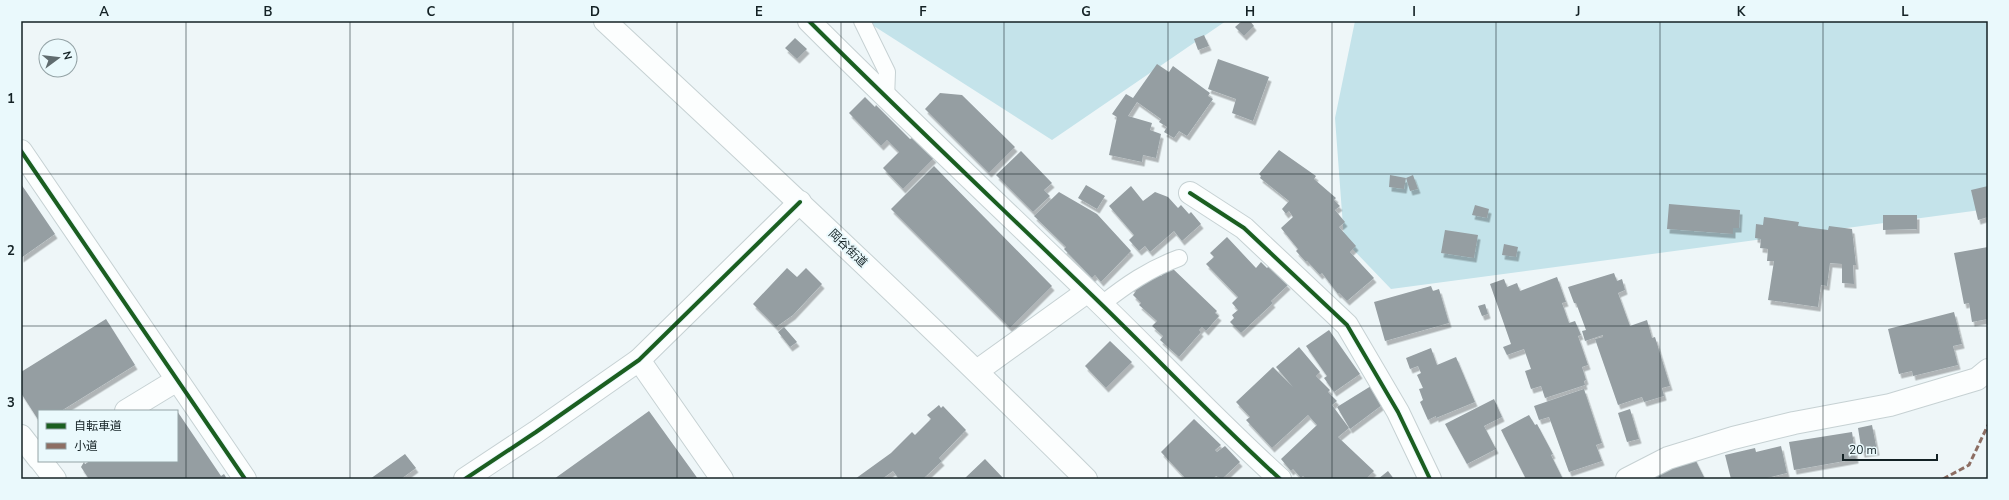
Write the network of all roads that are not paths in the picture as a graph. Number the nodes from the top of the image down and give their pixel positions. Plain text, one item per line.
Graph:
1 (605, 21) edge
2 (809, 21) edge
3 (862, 21) edge
4 (886, 99) junction
5 (21, 152) edge
6 (1190, 193) dead end
7 (800, 202) junction
8 (1179, 258) dead end
9 (1095, 298) junction
10 (639, 360) junction
11 (1988, 370) edge
12 (977, 371) junction
13 (177, 380) junction
14 (128, 410) edge
15 (21, 436) edge
16 (38, 457) edge
17 (245, 479) edge
18 (465, 479) edge
19 (722, 479) edge
20 (1086, 479) edge
21 (1280, 479) edge
22 (1430, 479) edge
23 (1627, 479) edge

1 - 7 street, 岡谷街道
2 - 4 street
3 - 4 lane
4 - 9 street
5 - 13 street
6 - 22 street
7 - 10 street
7 - 12 street, 岡谷街道
8 - 9 lane
9 - 12 street
9 - 21 street
10 - 18 street
10 - 19 street
11 - 23 street
12 - 20 street, 岡谷街道
13 - 14 street
13 - 17 street
15 - 16 street

